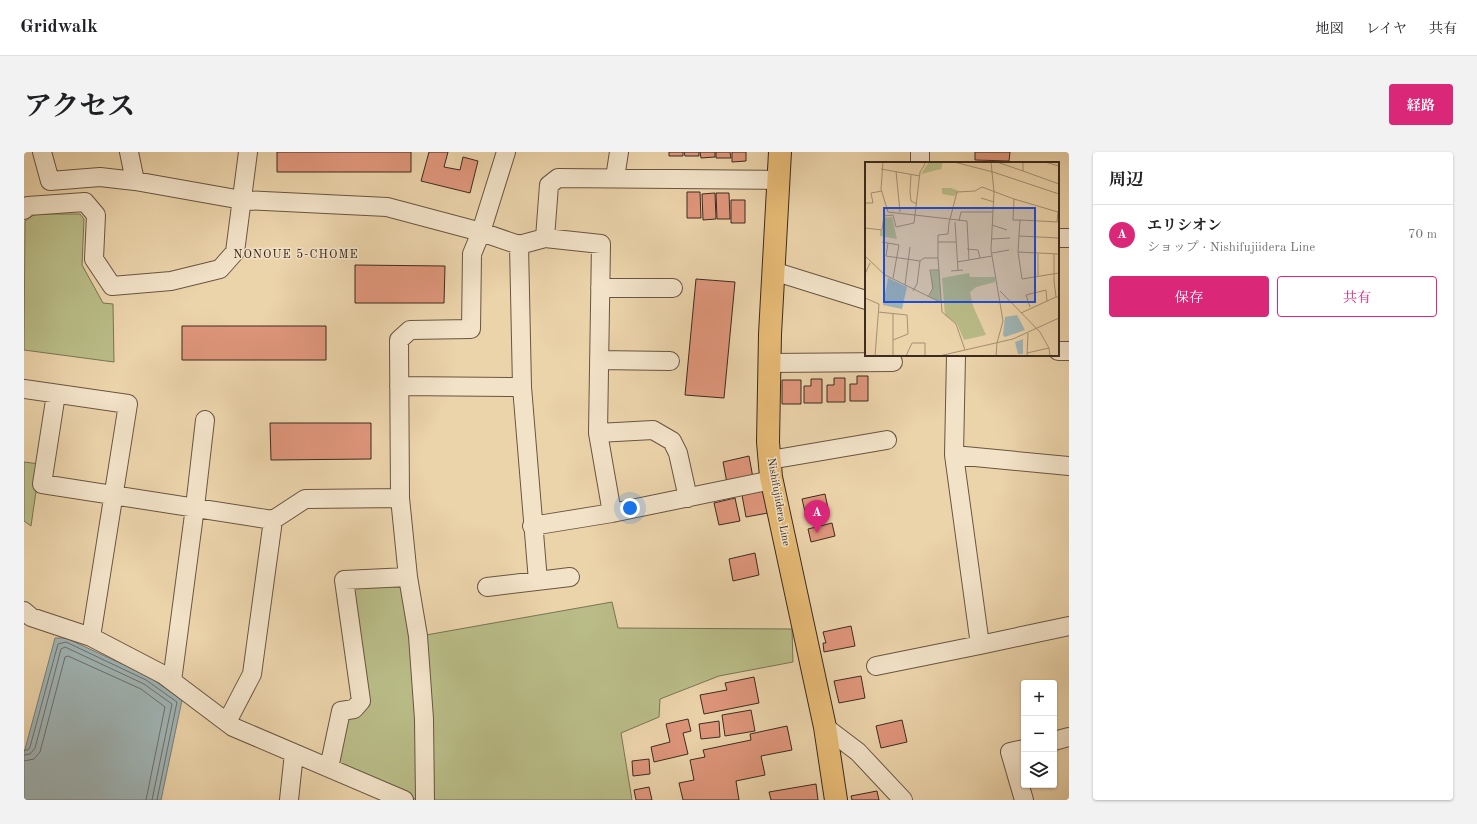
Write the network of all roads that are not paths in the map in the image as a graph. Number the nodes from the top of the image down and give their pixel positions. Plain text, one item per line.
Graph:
1 (42, 152) edge
2 (129, 152) edge
3 (248, 152) edge
4 (506, 152) edge
5 (620, 152) edge
6 (780, 152) edge
7 (615, 178) junction
8 (779, 180) junction
9 (135, 181) junction
10 (242, 200) junction
11 (24, 210) edge
12 (481, 232) junction
13 (545, 238) junction
14 (519, 245) junction
15 (773, 271) junction
16 (600, 288) junction
17 (673, 288) dead end
18 (865, 300) edge
19 (1059, 350) edge
20 (1069, 351) edge
21 (956, 356) edge
22 (599, 360) junction
23 (670, 361) dead end
24 (893, 362) dead end
25 (770, 363) junction
26 (399, 386) junction
27 (522, 387) junction
28 (24, 389) edge
29 (56, 394) junction
30 (205, 420) dead end
31 (598, 433) junction
32 (887, 440) dead end
33 (954, 455) junction
34 (1069, 466) edge
35 (771, 470) junction
36 (114, 494) junction
37 (400, 498) junction
38 (688, 498) junction
39 (196, 507) junction
40 (612, 513) junction
41 (273, 520) junction
42 (532, 526) junction
43 (408, 577) junction
44 (570, 577) dead end
45 (538, 581) junction
46 (487, 587) dead end
47 (24, 611) edge
48 (1069, 626) edge
49 (91, 637) junction
50 (980, 645) junction
51 (876, 666) dead end
52 (172, 681) junction
53 (227, 722) junction
54 (825, 727) junction
55 (1069, 737) edge
56 (1057, 740) edge
57 (1021, 750) edge
58 (294, 753) junction
59 (329, 768) junction
60 (289, 800) edge
61 (404, 800) edge
62 (425, 800) edge
63 (836, 800) edge
64 (903, 800) edge
65 (1024, 800) edge

1 - 9 street
2 - 9 street
3 - 10 street
4 - 12 street
5 - 7 street
6 - 8 main road, Nishifujiidera Line
7 - 8 street
7 - 13 street
8 - 15 main road, Nishifujiidera Line
9 - 10 street
10 - 11 street
10 - 12 street
12 - 14 street
12 - 26 street
13 - 14 street
13 - 16 street
14 - 27 street
15 - 18 street
15 - 25 main road, Nishifujiidera Line
16 - 17 street
16 - 22 street
19 - 20 street
21 - 33 street
22 - 23 street
22 - 31 street
24 - 25 street
25 - 35 main road, Nishifujiidera Line
26 - 27 street
26 - 37 street
27 - 42 street
28 - 29 street
29 - 36 street
29 - 36 street
30 - 39 street
31 - 38 street
31 - 40 street
32 - 35 street
33 - 34 street
33 - 50 street
35 - 38 street
35 - 54 main road, Nishifujiidera Line
36 - 39 street
36 - 49 street
37 - 41 street
37 - 43 street
38 - 40 street
39 - 41 street
39 - 52 street
40 - 42 street
41 - 53 street
42 - 45 street
43 - 59 street
43 - 62 street
44 - 45 street
45 - 46 street
47 - 49 street
48 - 50 street
49 - 52 street
50 - 51 street
52 - 53 street
53 - 58 street
54 - 63 main road, Nishifujiidera Line
54 - 64 street
55 - 56 street
57 - 65 street
58 - 59 street
58 - 60 street
59 - 61 street

